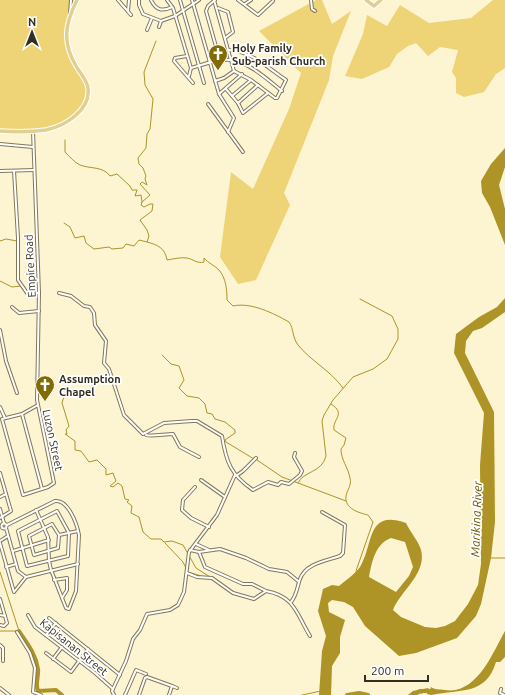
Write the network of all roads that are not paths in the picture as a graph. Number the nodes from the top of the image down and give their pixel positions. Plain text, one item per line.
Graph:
1 (71, 0) edge
2 (77, 0) edge
3 (118, 0) edge
4 (129, 0) edge
5 (139, 0) edge
6 (151, 0) edge
7 (167, 0) edge
8 (180, 0) edge
9 (192, 0) edge
10 (199, 0) edge
11 (215, 0) edge
12 (238, 0) edge
13 (251, 0) edge
14 (311, 0) edge
15 (366, 0) edge
16 (381, 0) edge
17 (273, 1) dead end
18 (194, 4) junction
19 (245, 4) junction
20 (172, 7) junction
21 (218, 8) junction
22 (184, 10) junction
23 (128, 11) junction
24 (315, 11) dead end
25 (131, 14) dead end
26 (70, 15) junction
27 (175, 16) junction
28 (152, 18) junction
29 (161, 21) junction
30 (159, 27) dead end
31 (147, 30) dead end
32 (225, 38) junction
33 (229, 50) junction
34 (187, 56) junction
35 (231, 60) junction
36 (220, 61) junction
37 (210, 63) junction
38 (200, 66) junction
39 (191, 68) junction
40 (234, 71) junction
41 (242, 74) junction
42 (189, 76) junction
43 (251, 80) junction
44 (215, 81) junction
45 (193, 83) dead end
46 (204, 83) dead end
47 (258, 85) junction
48 (226, 89) junction
49 (282, 91) junction
50 (268, 93) junction
51 (219, 94) junction
52 (232, 96) junction
53 (238, 103) junction
54 (208, 104) dead end
55 (33, 130) junction
56 (0, 131) edge
57 (228, 132) junction
58 (0, 144) edge
59 (33, 147) junction
60 (243, 152) dead end
61 (34, 170) junction
62 (0, 171) edge
63 (14, 171) junction
64 (40, 293) junction
65 (59, 293) dead end
66 (12, 307) dead end
67 (39, 311) junction
68 (0, 330) edge
69 (17, 393) dead end
70 (37, 400) joint
71 (38, 405) junction
72 (0, 407) edge
73 (22, 414) junction
74 (3, 419) junction
75 (146, 434) junction
76 (295, 453) dead end
77 (199, 457) dead end
78 (256, 458) dead end
79 (0, 473) edge
80 (235, 475) junction
81 (201, 480) dead end
82 (194, 487) dead end
83 (42, 489) junction
84 (6, 494) junction
85 (225, 496) junction
86 (0, 497) edge
87 (0, 509) edge
88 (36, 510) junction
89 (322, 512) dead end
90 (1, 517) edge
91 (41, 519) junction
92 (4, 523) junction
93 (7, 525) junction
94 (1, 527) edge
95 (208, 527) junction
96 (6, 528) junction
97 (45, 528) junction
98 (78, 530) junction
99 (69, 533) junction
100 (59, 535) junction
101 (8, 536) junction
102 (49, 540) junction
103 (0, 542) edge
104 (195, 544) junction
105 (31, 546) junction
106 (22, 548) junction
107 (190, 550) junction
108 (209, 550) junction
109 (13, 551) junction
110 (48, 552) junction
111 (199, 552) junction
112 (49, 561) junction
113 (16, 564) junction
114 (78, 564) junction
115 (6, 567) junction
116 (51, 570) junction
117 (187, 573) junction
118 (26, 577) junction
119 (54, 580) junction
120 (299, 582) junction
121 (266, 592) junction
122 (62, 598) junction
123 (0, 601) edge
124 (291, 602) junction
125 (0, 615) edge
126 (28, 615) dead end
127 (5, 616) junction
128 (50, 618) dead end
129 (56, 623) junction
130 (0, 626) edge
131 (17, 632) dead end
132 (46, 635) junction
133 (310, 636) dead end
134 (0, 645) edge
135 (62, 647) junction
136 (88, 649) junction
137 (46, 653) dead end
138 (53, 659) junction
139 (80, 660) junction
140 (2, 662) dead end
141 (146, 674) dead end
142 (120, 675) junction
143 (172, 686) junction
144 (0, 688) edge
145 (177, 688) dead end
146 (113, 689) junction
147 (501, 689) dead end
148 (113, 694) edge
149 (9, 695) edge
150 (41, 695) edge
151 (125, 695) edge
152 (139, 695) edge
153 (169, 695) edge
154 (504, 695) edge

1 - 26 street
2 - 26 main road
3 - 23 street
4 - 23 street
5 - 28 street
6 - 20 street
7 - 20 street
8 - 22 street
9 - 18 street
10 - 18 street
11 - 21 street
11 - 36 street
12 - 19 street
13 - 19 street
14 - 24 street
15 - 16 main road
17 - 19 street
18 - 22 street
18 - 37 street
20 - 27 street
21 - 32 street
21 - 32 street
22 - 27 street
22 - 38 street
23 - 25 street
26 - 55 main road
27 - 29 street
27 - 34 street
28 - 29 street
28 - 31 street
29 - 30 street
32 - 33 street
33 - 35 street
33 - 49 street
34 - 39 street
34 - 42 street
35 - 36 street
35 - 40 street
35 - 49 street
36 - 37 street
37 - 38 street
37 - 44 street
38 - 39 street
38 - 46 street
39 - 42 street
40 - 41 street
40 - 44 street
41 - 43 street
41 - 48 street
42 - 45 street
43 - 47 street
43 - 52 street
44 - 51 street
47 - 50 street
47 - 53 street
48 - 51 street
48 - 52 street
49 - 50 street
50 - 53 street
51 - 57 street
52 - 53 street
54 - 57 street
55 - 56 main road
55 - 59 street, Empire Road
57 - 60 street
58 - 59 street
59 - 61 street, Empire Road
61 - 63 street
61 - 64 street, Empire Road
62 - 63 street
63 - 64 street
64 - 67 street, Empire Road
65 - 75 street
66 - 67 street
67 - 70 street, Empire Road
68 - 69 street
70 - 71 street, Luzon Street
71 - 73 street
71 - 83 street, Luzon Street
72 - 74 street
73 - 74 street
73 - 83 street
74 - 83 street
75 - 77 street
75 - 80 street
76 - 80 street
78 - 80 street
79 - 84 street
80 - 85 street
81 - 85 street
82 - 95 street
84 - 86 street
84 - 90 street
85 - 95 street
87 - 90 street
88 - 91 street
88 - 93 street
88 - 98 street
89 - 120 street
90 - 92 street
91 - 97 street
91 - 99 street
91 - 106 street
92 - 93 street
92 - 94 street
93 - 96 street
94 - 96 street
95 - 104 street
96 - 101 street
97 - 100 street
97 - 102 street
97 - 105 street
98 - 99 street
98 - 114 street
99 - 100 street
99 - 112 street
100 - 110 street
101 - 103 street
101 - 109 street
102 - 105 street
102 - 110 street
103 - 115 street
104 - 107 street
104 - 108 street
105 - 106 street
105 - 110 street
106 - 109 street
106 - 112 street
107 - 111 street
107 - 117 street
108 - 111 street
108 - 120 street
109 - 113 street
110 - 112 street
111 - 121 street
112 - 116 street
113 - 115 street
113 - 118 street
114 - 116 street
114 - 122 street
115 - 118 street
116 - 118 street
116 - 119 street
117 - 121 street
117 - 142 street
119 - 122 street
119 - 122 street
120 - 124 street
121 - 124 street
123 - 127 street
124 - 133 street
125 - 127 street
126 - 132 street, Kapisanan Street
127 - 130 street
128 - 129 street
129 - 132 street
129 - 136 street
131 - 150 street
132 - 135 street, Kapisanan Street
134 - 140 street
135 - 138 street
135 - 139 street, Kapisanan Street
136 - 139 street
136 - 142 street
137 - 138 street
138 - 139 street
139 - 146 street, Kapisanan Street
141 - 151 street
142 - 146 street
143 - 145 street
143 - 152 street
143 - 153 street
144 - 149 street
146 - 148 street
147 - 154 street

